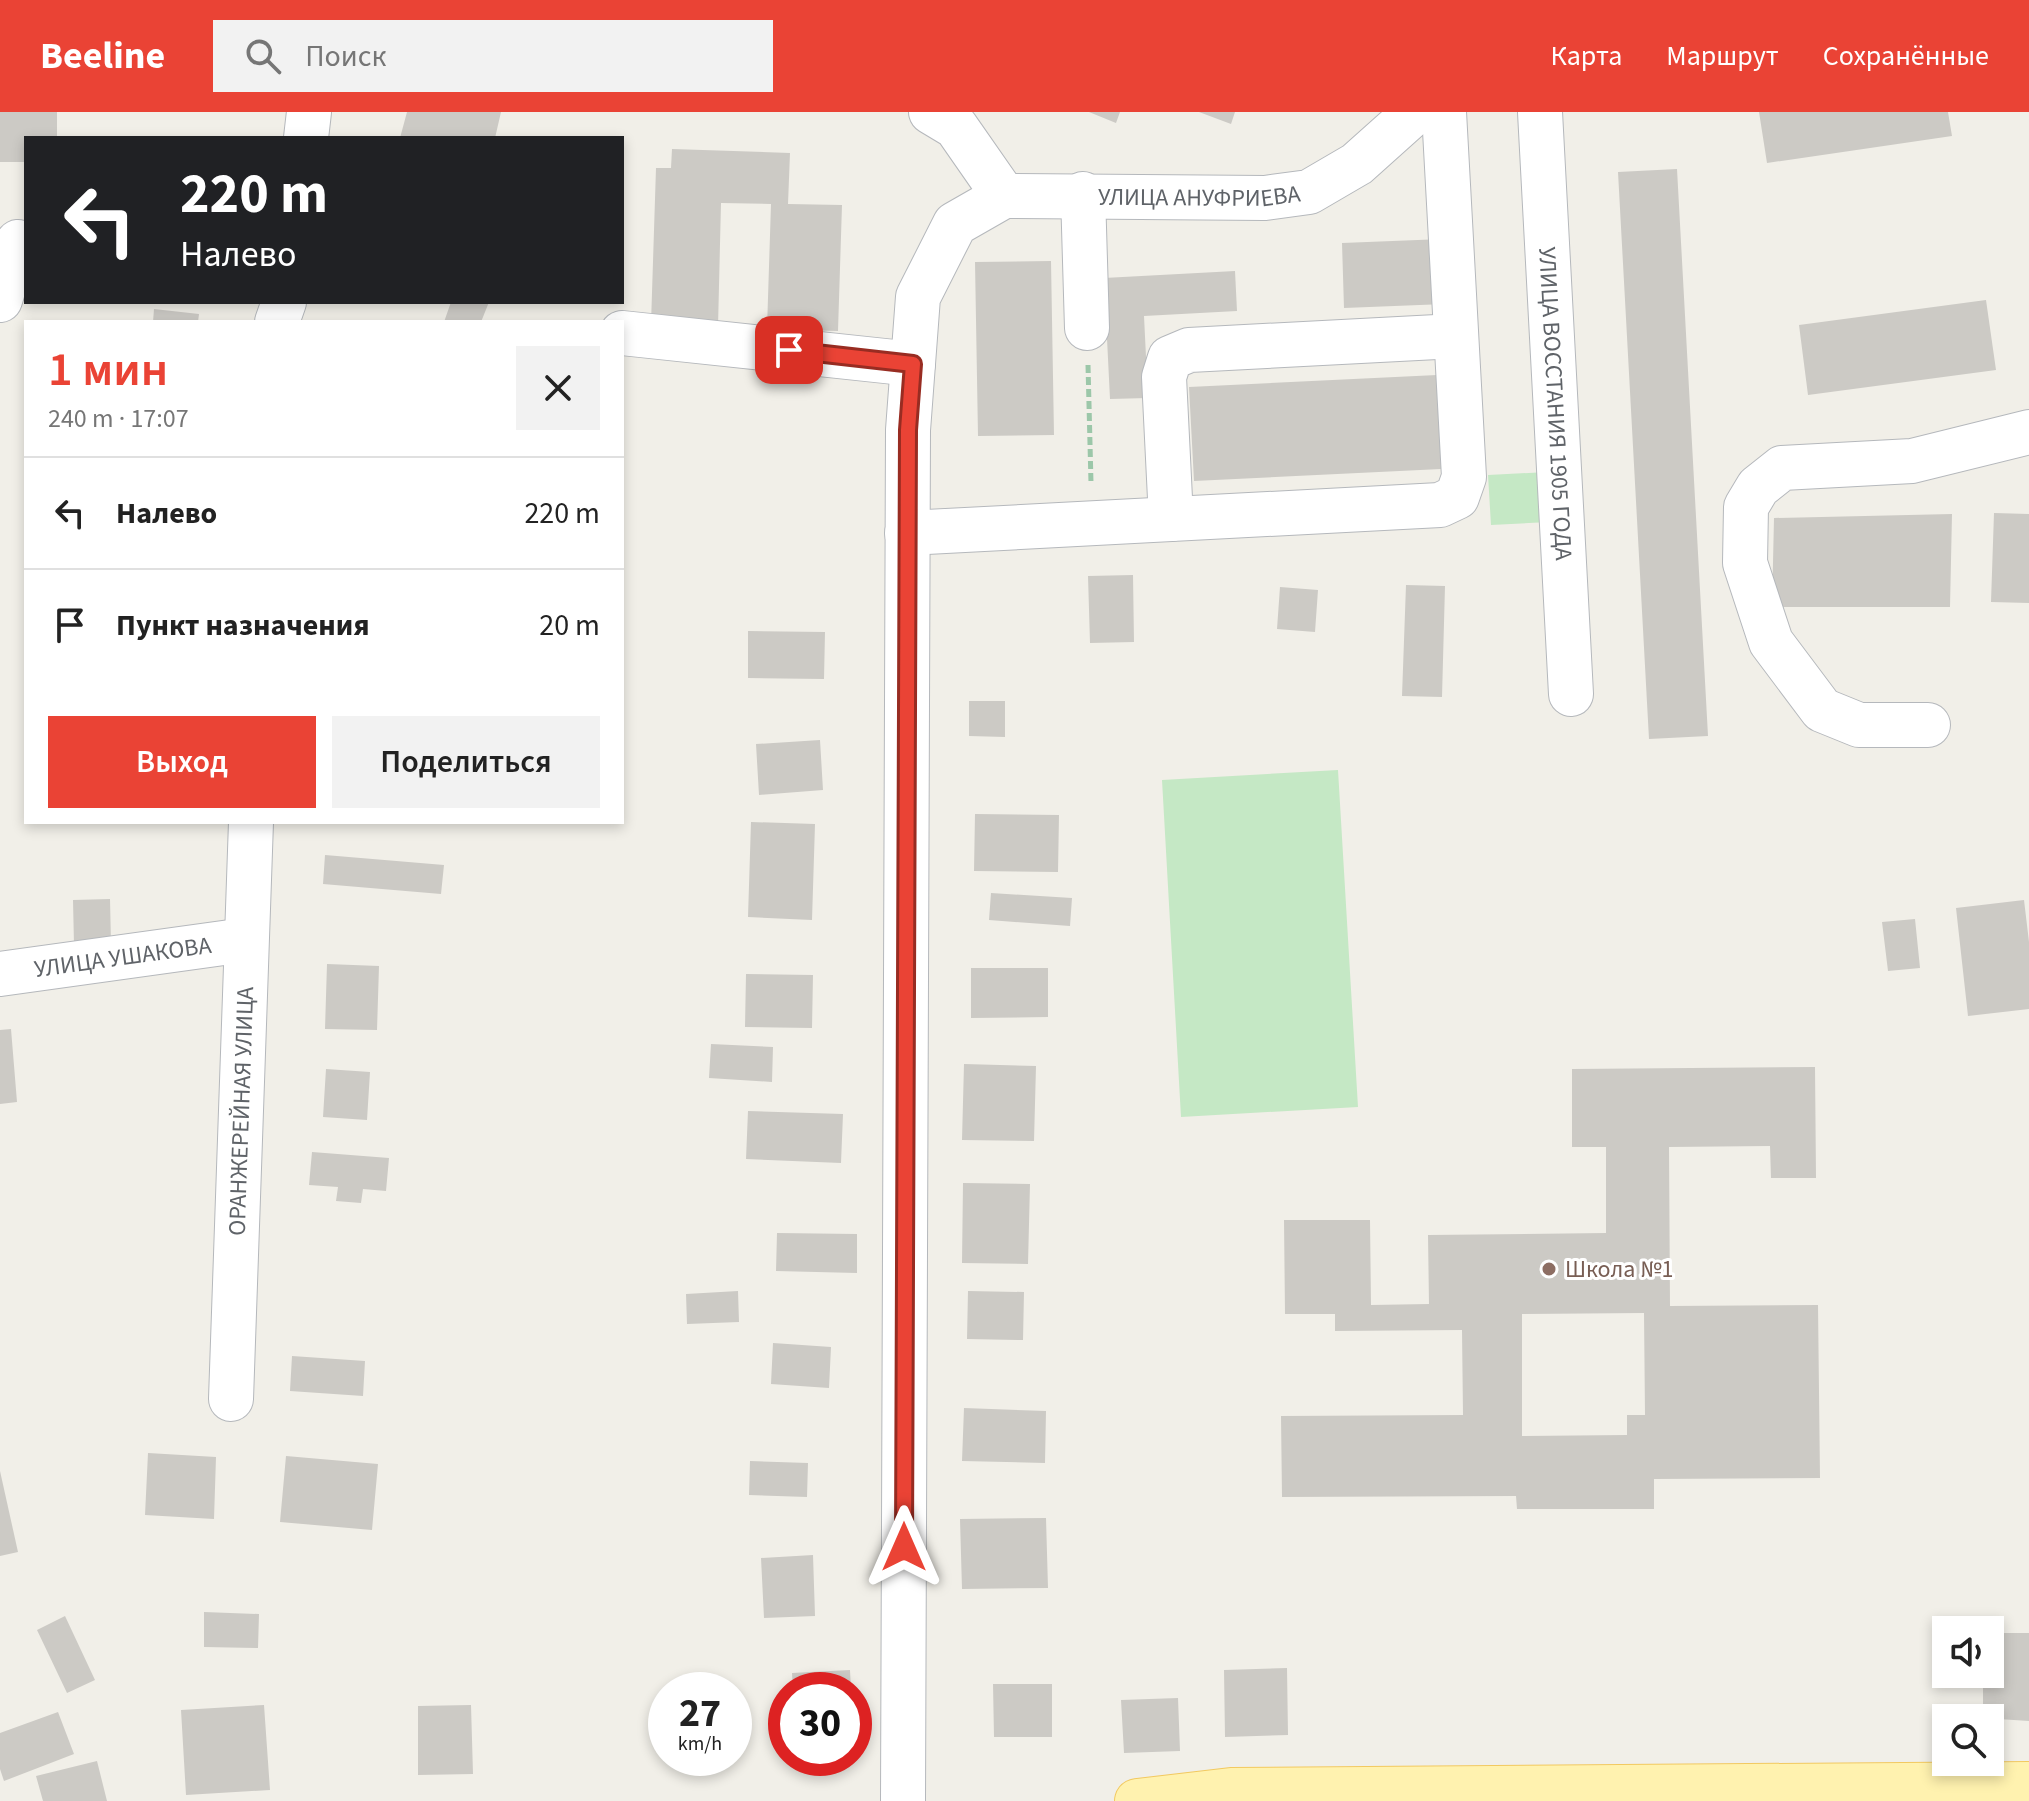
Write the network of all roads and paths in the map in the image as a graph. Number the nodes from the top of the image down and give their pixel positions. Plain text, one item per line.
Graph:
1 (309, 112) edge
2 (931, 112) edge
3 (1415, 112) edge
4 (1444, 112) edge
5 (1540, 112) edge
6 (306, 136) edge
7 (1083, 194) junction
8 (1004, 196) junction
9 (18, 242) dead end
10 (0, 300) edge
11 (1087, 328) joint
12 (624, 333) edge
13 (1456, 336) junction
14 (913, 364) junction
15 (2029, 432) edge
16 (1171, 519) junction
17 (1093, 524) junction
18 (907, 533) junction
19 (1571, 694) dead end
20 (1928, 725) dead end
21 (251, 824) edge
22 (245, 940) junction
23 (0, 974) edge
24 (231, 1399) dead end
25 (2029, 1784) edge
26 (1507, 1794) edge
27 (903, 1801) edge
28 (1137, 1801) edge

1 - 6 street
2 - 8 street
3 - 7 street, УЛИЦА АНУФРИЕВА
4 - 13 street
5 - 19 street, УЛИЦА ВОССТАНИЯ 1905 ГОДА
7 - 8 street, УЛИЦА АНУФРИЕВА
7 - 11 street
8 - 14 street
9 - 10 street
11 - 17 path
12 - 14 street
13 - 16 street
13 - 16 street
14 - 18 street
15 - 20 street
16 - 17 street
17 - 18 street
18 - 27 street
21 - 22 street, ОРАНЖЕРЕЙНАЯ УЛИЦА
22 - 23 street, УЛИЦА УШАКОВА
22 - 24 street, ОРАНЖЕРЕЙНАЯ УЛИЦА
25 - 26 main road
26 - 28 main road

